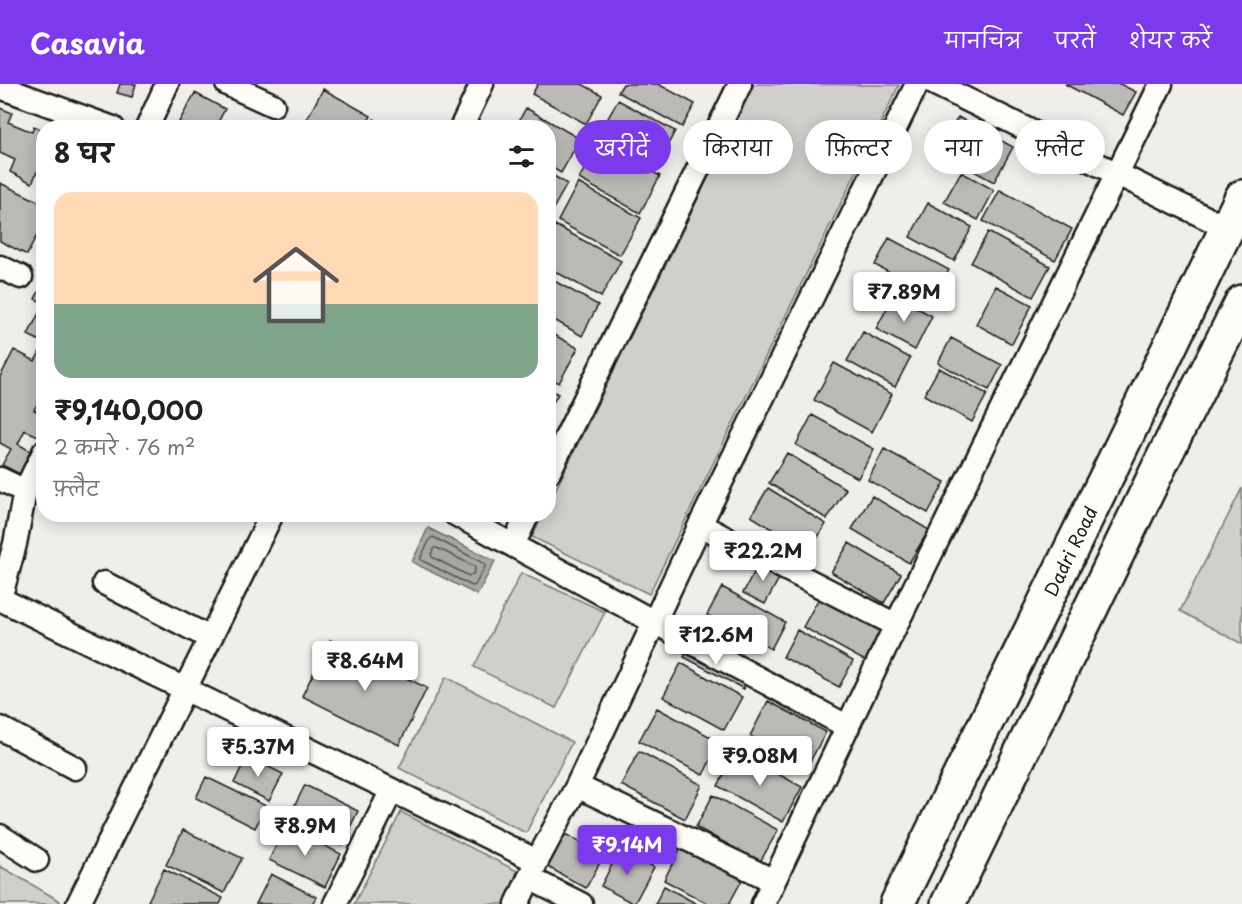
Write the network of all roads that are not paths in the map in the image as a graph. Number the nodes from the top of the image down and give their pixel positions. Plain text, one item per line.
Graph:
1 (166, 84) edge
2 (227, 84) edge
3 (482, 84) edge
4 (740, 84) edge
5 (917, 84) edge
6 (935, 84) edge
7 (1161, 84) edge
8 (0, 87) edge
9 (273, 105) dead end
10 (92, 120) edge
11 (150, 120) edge
12 (465, 120) edge
13 (1118, 174) junction
14 (1242, 197) edge
15 (1227, 228) junction
16 (0, 267) edge
17 (21, 277) dead end
18 (1242, 302) edge
19 (556, 458) edge
20 (36, 468) edge
21 (0, 479) edge
22 (25, 491) junction
23 (268, 522) edge
24 (470, 522) edge
25 (524, 522) edge
26 (700, 525) junction
27 (513, 545) junction
28 (104, 583) dead end
29 (0, 599) edge
30 (654, 621) junction
31 (896, 625) junction
32 (210, 638) junction
33 (185, 688) junction
34 (848, 727) junction
35 (0, 728) edge
36 (75, 768) dead end
37 (577, 786) junction
38 (392, 790) junction
39 (0, 836) edge
40 (37, 860) dead end
41 (533, 870) junction
42 (774, 881) junction
43 (78, 904) edge
44 (335, 904) edge
45 (517, 904) edge
46 (581, 904) edge
47 (763, 904) edge
48 (897, 904) edge
49 (948, 904) edge

1 - 11 street
2 - 9 street
3 - 12 street
4 - 19 street
5 - 26 street
6 - 13 street
7 - 13 street
8 - 10 street
13 - 15 street
13 - 31 street
14 - 15 highway, Dadri Road
15 - 48 highway, Dadri Road
16 - 17 street
18 - 49 highway
20 - 22 street
21 - 22 street
22 - 29 street
23 - 32 street
24 - 27 street
25 - 27 street
26 - 30 street
26 - 31 street
27 - 30 street
28 - 32 street
29 - 33 street
30 - 34 street
30 - 37 street
31 - 34 street
32 - 33 street
33 - 38 street
33 - 43 street
34 - 42 street
35 - 36 street
37 - 41 street
37 - 42 street
38 - 41 street
38 - 44 street
39 - 40 street
41 - 45 street
41 - 46 street
42 - 47 street

